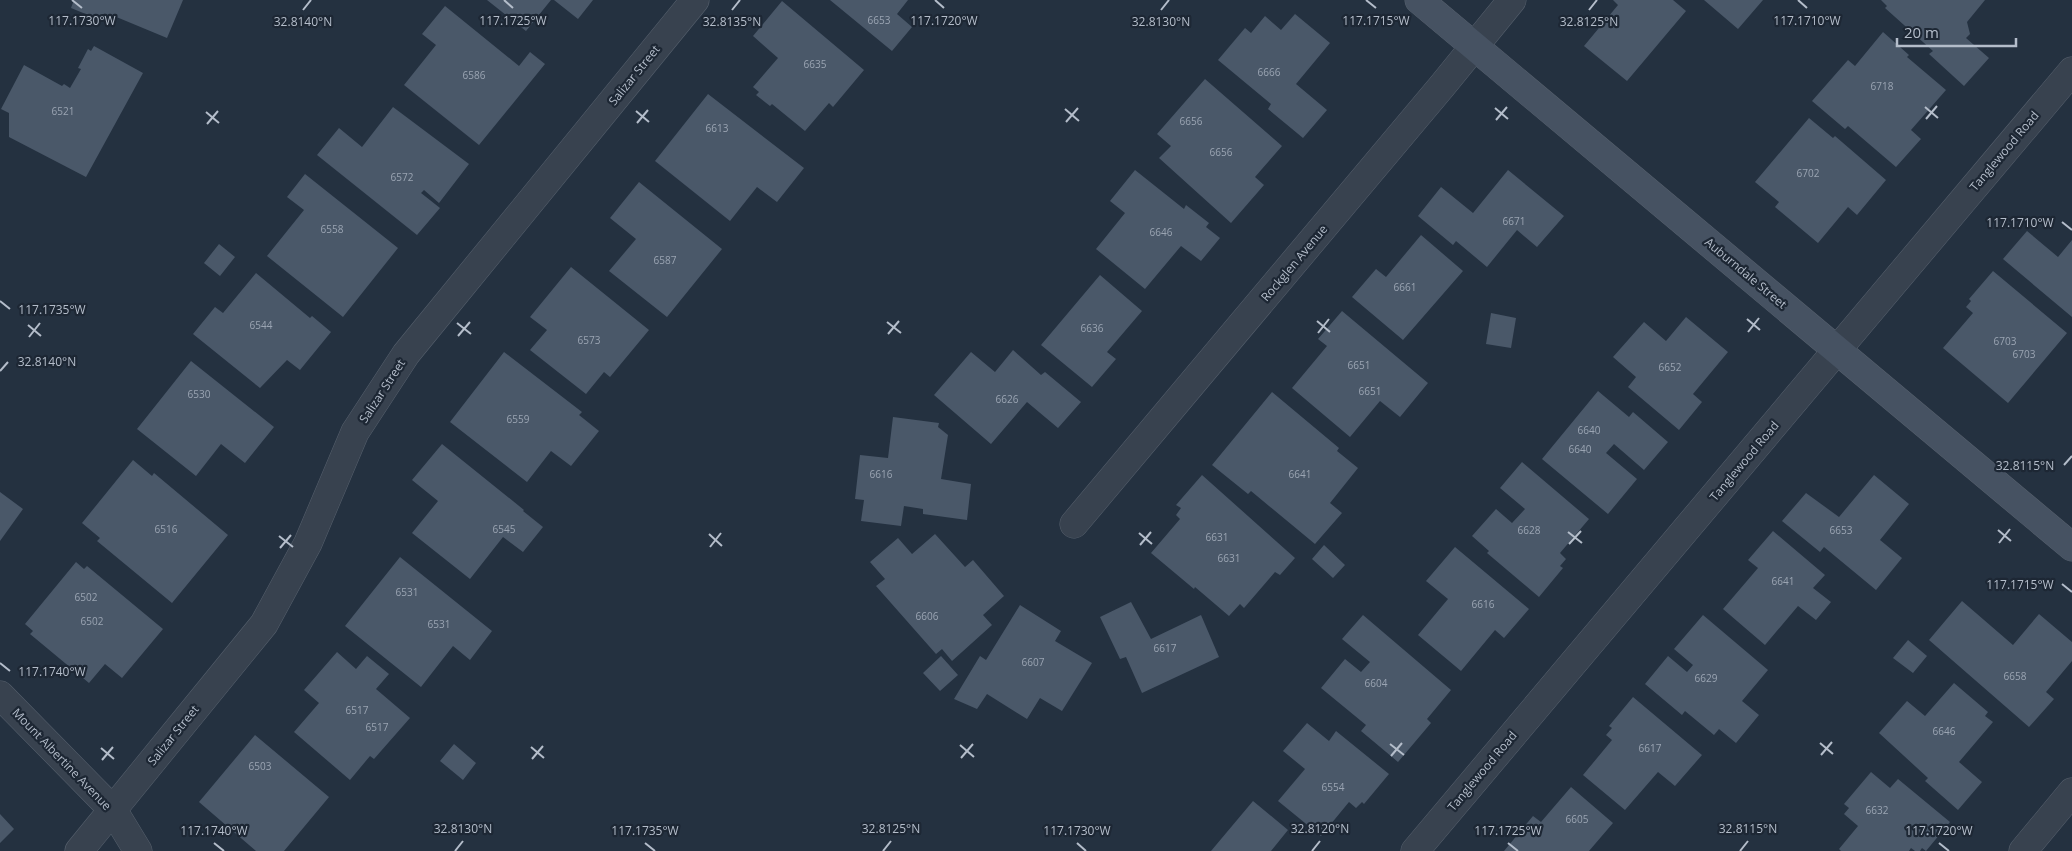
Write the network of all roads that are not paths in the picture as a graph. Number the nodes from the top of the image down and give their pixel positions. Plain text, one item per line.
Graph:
1 (696, 0) edge
2 (1420, 0) edge
3 (1512, 0) edge
4 (1474, 45) junction
5 (2072, 71) edge
6 (1838, 349) junction
7 (1074, 524) dead end
8 (2072, 548) edge
9 (0, 695) edge
10 (2072, 792) edge
11 (113, 810) junction
12 (78, 851) edge
13 (138, 851) edge
14 (1414, 851) edge
15 (2023, 851) edge

1 - 11 street, Salizar Street
2 - 4 street, Auburndale Street
3 - 4 street, Rockglen Avenue
4 - 6 street, Auburndale Street
4 - 7 street, Rockglen Avenue
5 - 6 street, Tanglewood Road
6 - 8 street, Auburndale Street
6 - 14 street, Tanglewood Road
9 - 11 street, Mount Albertine Avenue
10 - 15 street
11 - 12 street, Salizar Street
11 - 13 street, Mount Albertine Avenue

